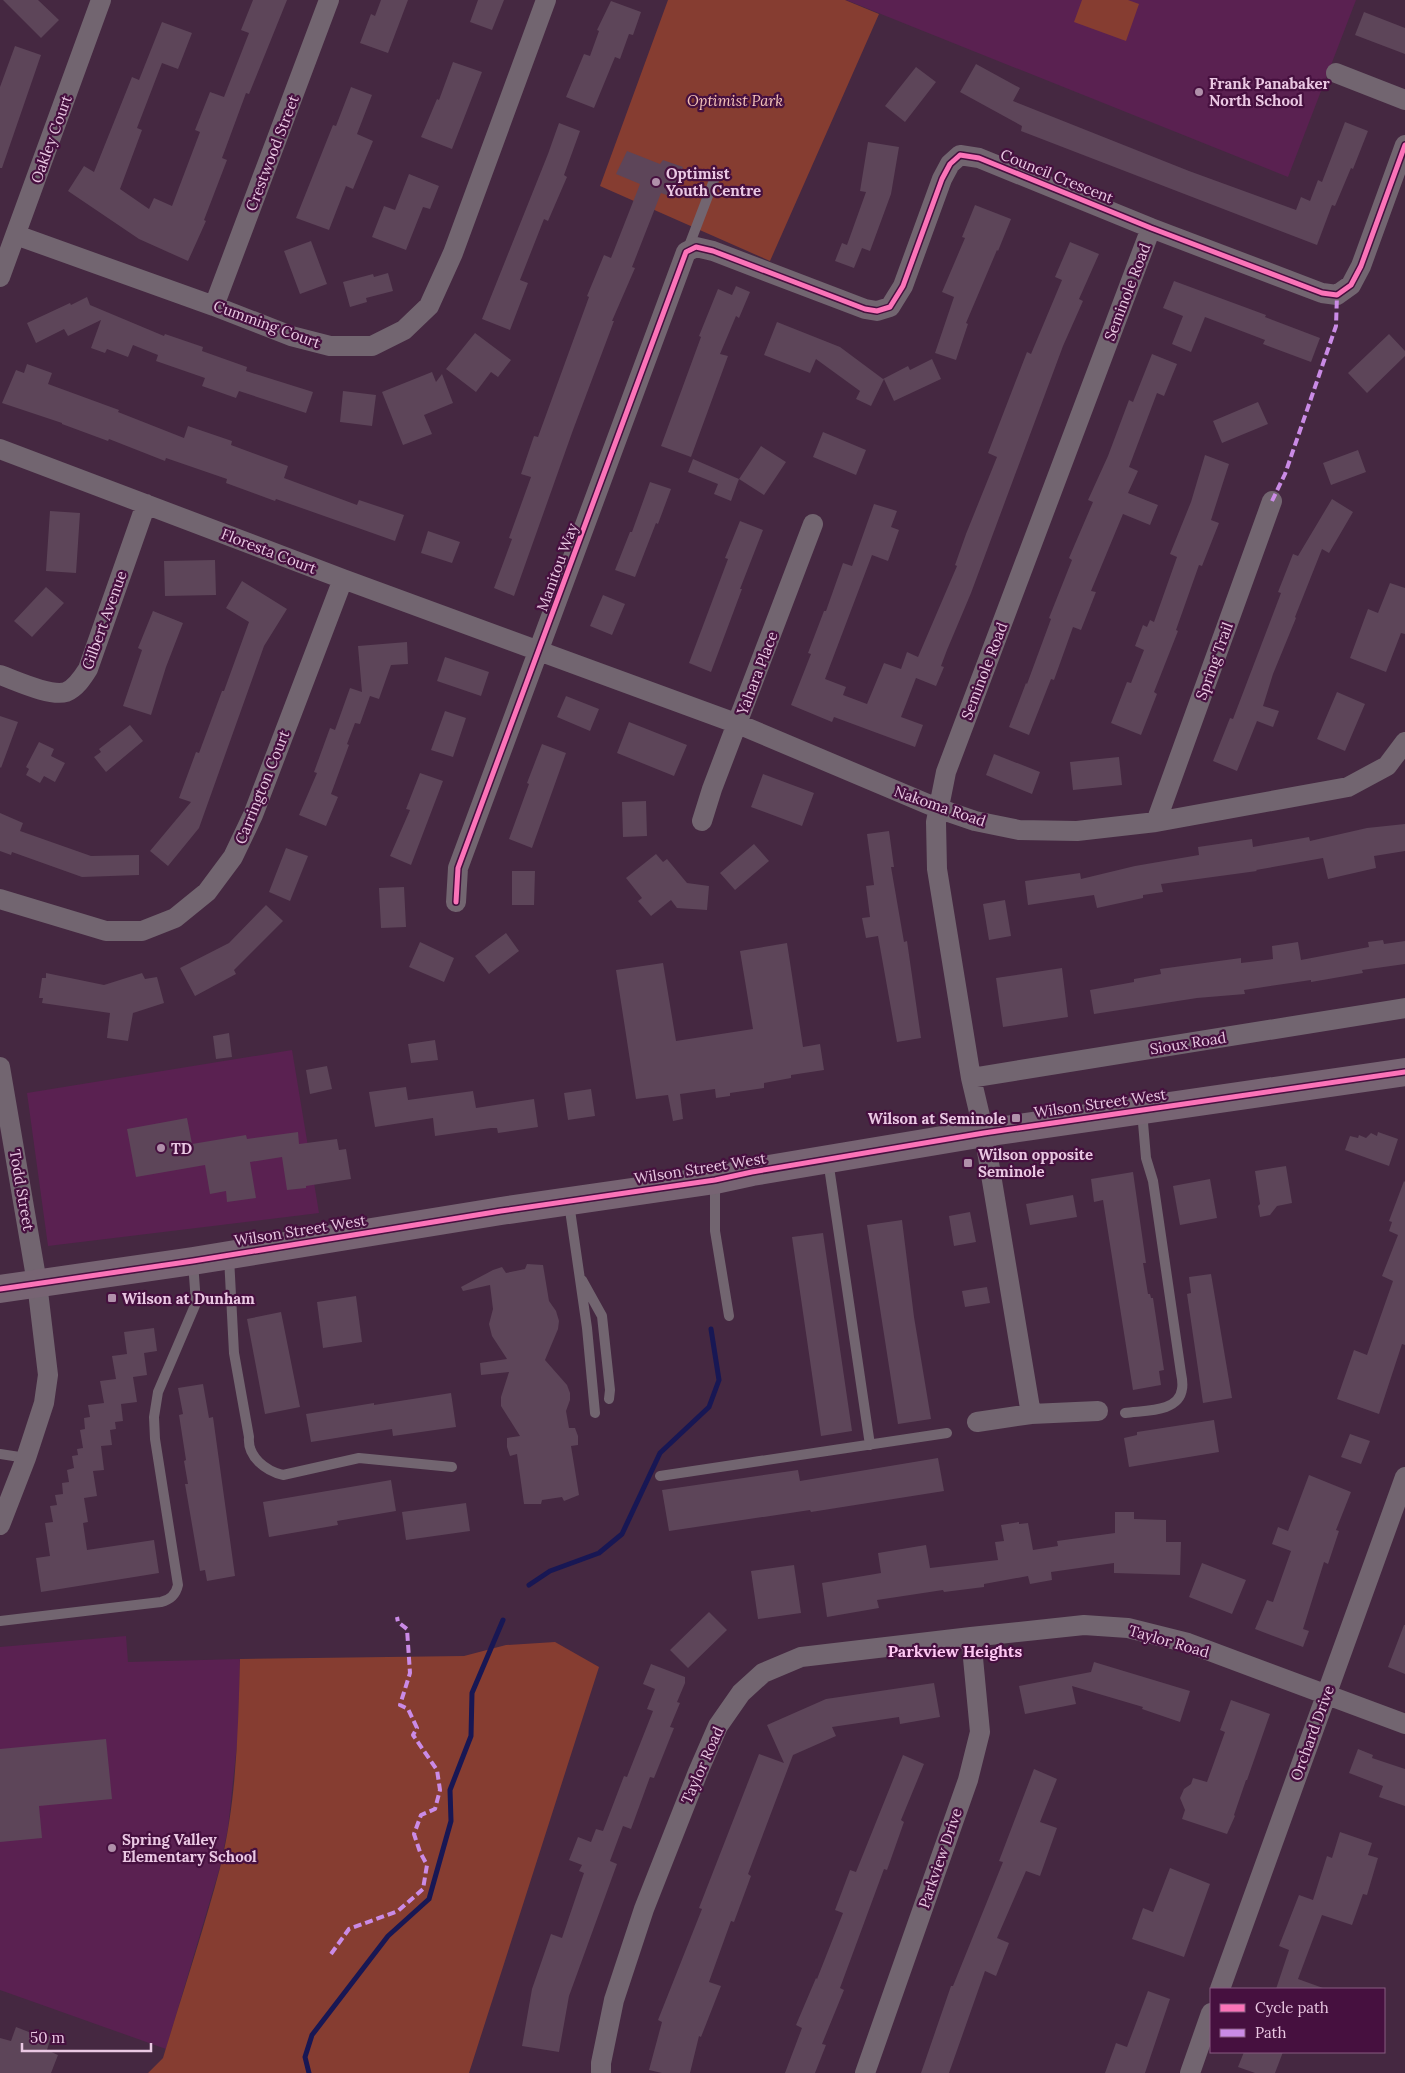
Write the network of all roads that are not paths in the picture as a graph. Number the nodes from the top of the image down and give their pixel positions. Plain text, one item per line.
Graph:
1 (101, 0) edge
2 (329, 0) edge
3 (546, 0) edge
4 (1336, 73) dead end
5 (1405, 100) edge
6 (1405, 145) edge
7 (716, 175) dead end
8 (1151, 228) junction
9 (16, 234) junction
10 (691, 250) junction
11 (0, 277) edge
12 (214, 306) junction
13 (0, 449) edge
14 (1272, 501) dead end
15 (146, 504) junction
16 (813, 524) dead end
17 (343, 579) junction
18 (539, 651) junction
19 (0, 675) edge
20 (738, 724) junction
21 (1405, 742) edge
22 (937, 808) junction
23 (702, 821) dead end
24 (1156, 822) junction
25 (0, 899) edge
26 (456, 902) dead end
27 (1405, 1008) edge
28 (0, 1067) edge
29 (1405, 1072) edge
30 (971, 1078) junction
31 (1142, 1110) junction
32 (984, 1133) junction
33 (828, 1160) junction
34 (715, 1180) junction
35 (569, 1200) junction
36 (229, 1254) junction
37 (193, 1261) junction
38 (579, 1275) junction
39 (37, 1283) junction
40 (0, 1288) edge
41 (729, 1316) dead end
42 (609, 1399) dead end
43 (1098, 1411) dead end
44 (1125, 1412) dead end
45 (595, 1413) dead end
46 (1031, 1414) junction
47 (977, 1422) dead end
48 (947, 1433) dead end
49 (870, 1445) junction
50 (0, 1454) edge
51 (26, 1458) junction
52 (452, 1467) dead end
53 (660, 1476) dead end
54 (1405, 1477) edge
55 (0, 1525) edge
56 (0, 1621) edge
57 (971, 1637) junction
58 (1326, 1696) junction
59 (1405, 1724) edge
60 (1220, 1988) edge
61 (1210, 2016) edge
62 (602, 2073) edge
63 (864, 2073) edge
64 (1190, 2073) edge

1 - 9 street, Oakley Court
2 - 12 street, Crestwood Street
3 - 12 street, Cumming Court
4 - 5 street
6 - 8 street, Council Crescent
7 - 10 lane, Manitou Way
8 - 10 street, Council Crescent
8 - 22 street, Seminole Road
9 - 11 street, Oakley Court
9 - 12 street, Cumming Court
10 - 18 street, Manitou Way
13 - 15 street, Floresta Court
14 - 24 street, Spring Trail
15 - 17 street, Floresta Court
15 - 19 street, Gilbert Avenue
16 - 20 street, Yahara Place
17 - 18 street, Floresta Court
17 - 25 street, Carrington Court
18 - 20 street, Nakoma Road
18 - 26 street, Manitou Way
20 - 22 street, Nakoma Road
20 - 23 street, Yahara Place
21 - 24 street, Nakoma Road
22 - 24 street, Nakoma Road
22 - 30 street, Seminole Road
27 - 30 street, Sioux Road
28 - 39 street, Todd Street
29 - 31 main road, Wilson Street West
30 - 32 street, Seminole Road
31 - 32 main road, Wilson Street West
31 - 44 lane
32 - 33 main road, Wilson Street West
32 - 46 street, Seminole Road
33 - 34 main road, Wilson Street West
33 - 49 lane
34 - 35 main road, Wilson Street West
34 - 41 lane
35 - 36 main road, Wilson Street West
35 - 38 lane
36 - 37 main road, Wilson Street West
36 - 52 lane
37 - 39 main road, Wilson Street West
37 - 56 lane
38 - 42 lane
38 - 45 lane
39 - 40 main road, Wilson Street West
39 - 51 street, Todd Street
43 - 46 street
46 - 47 street
48 - 49 lane
49 - 53 lane
50 - 51 lane
51 - 55 street, Todd Street
54 - 58 street, Orchard Drive
57 - 58 street, Taylor Road
57 - 62 street, Taylor Road
57 - 63 street, Parkview Drive
58 - 59 street, Taylor Road
58 - 60 street, Orchard Drive
61 - 64 street

